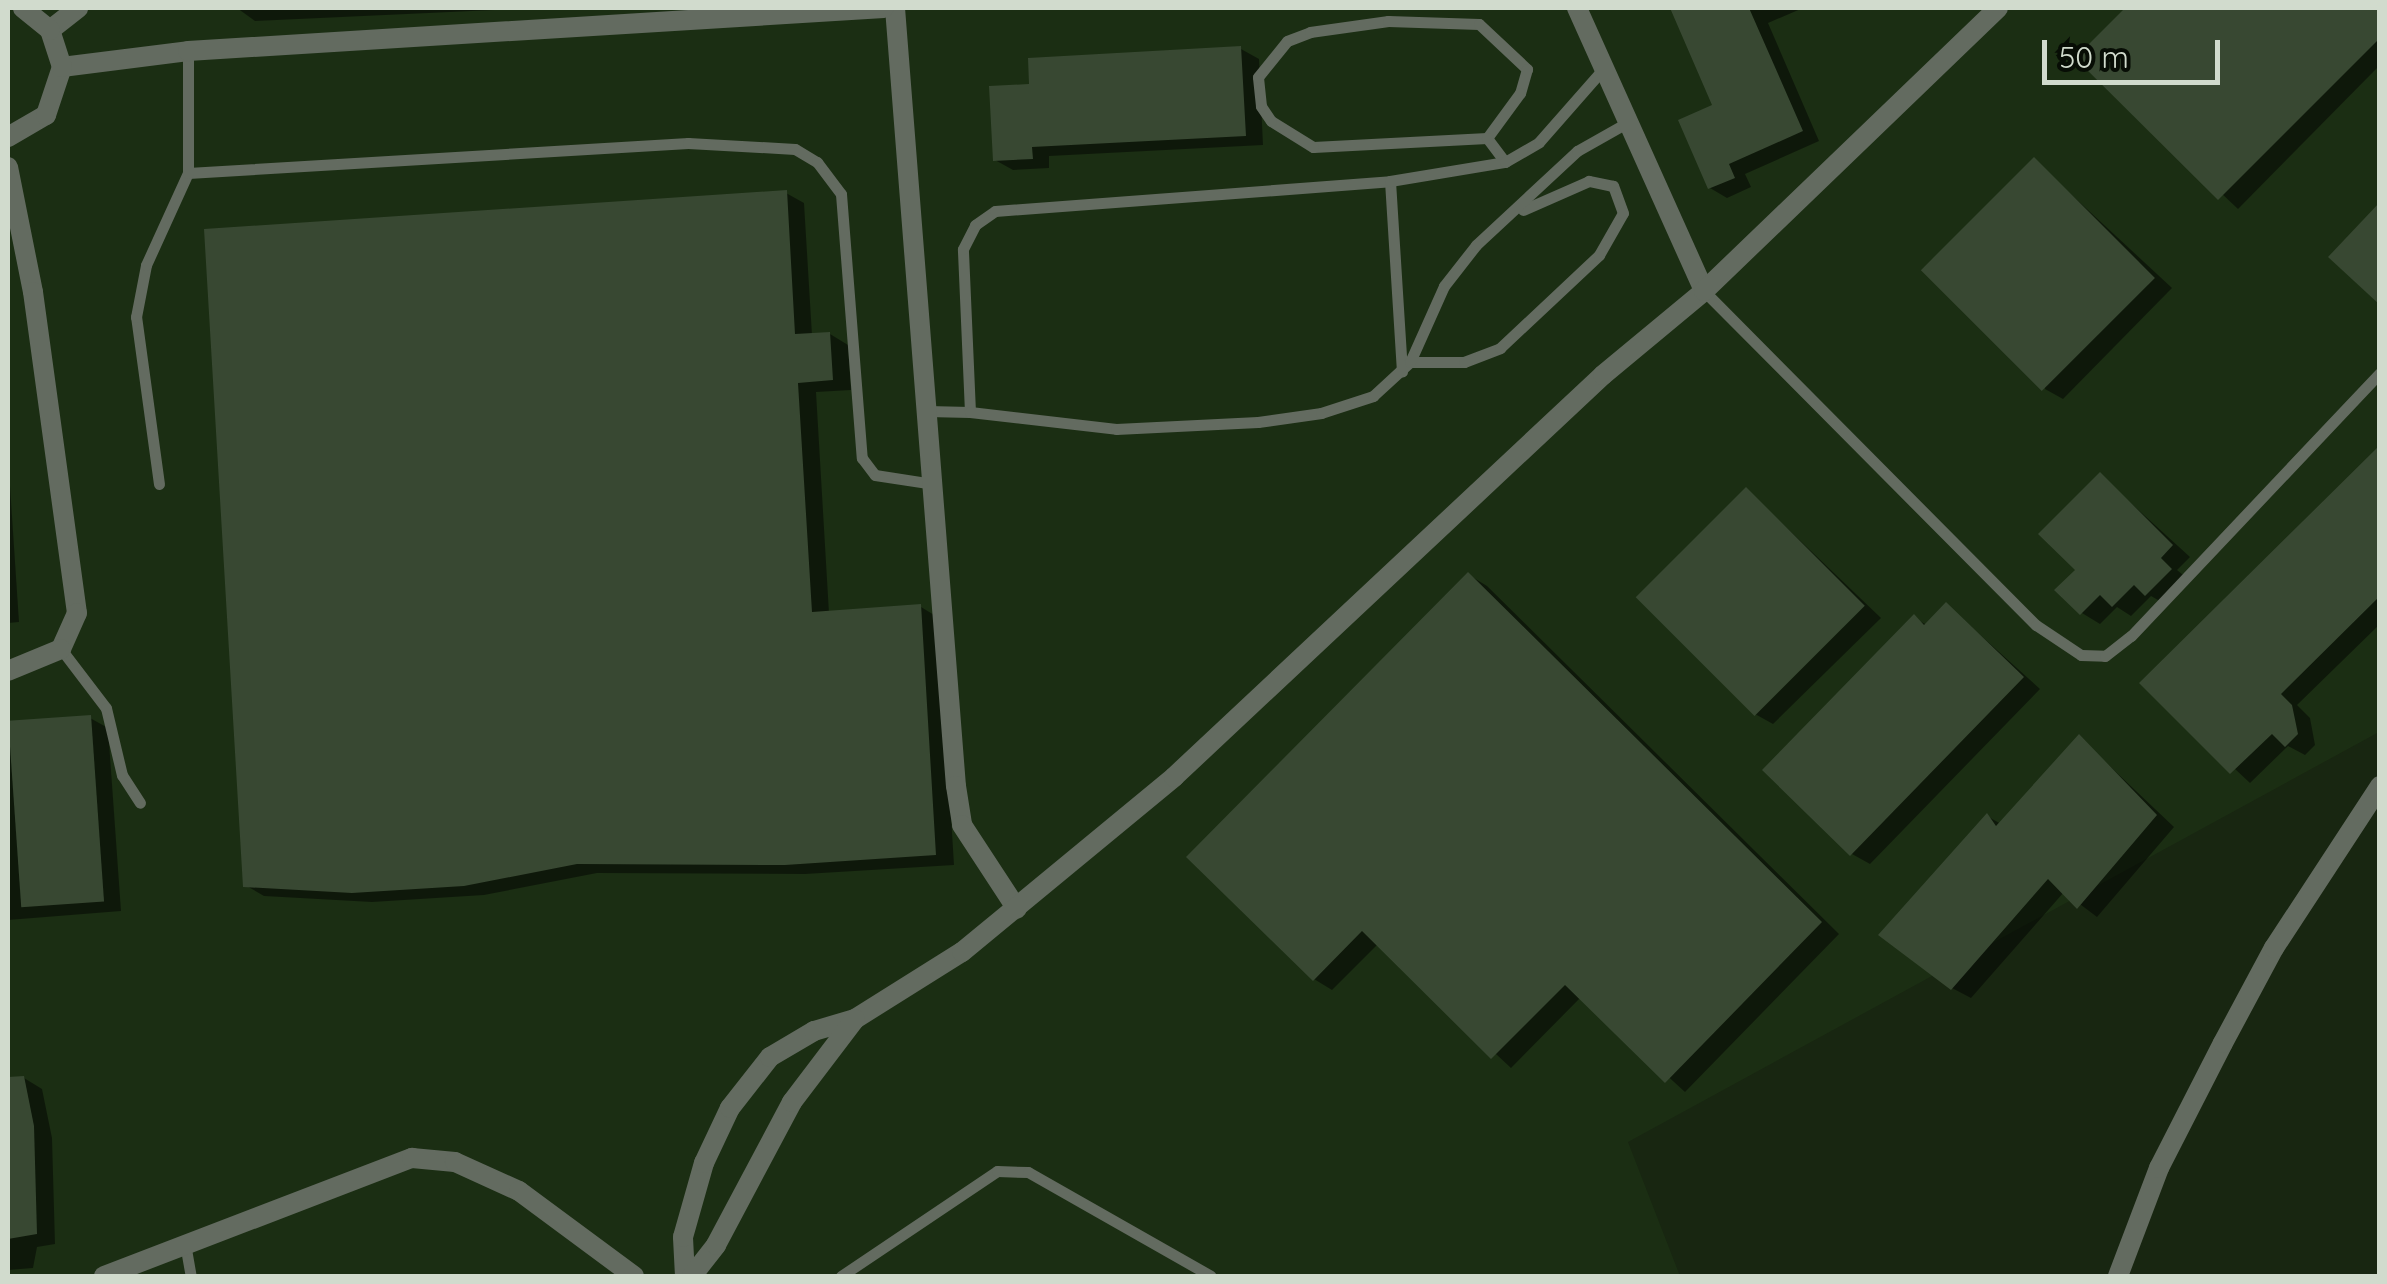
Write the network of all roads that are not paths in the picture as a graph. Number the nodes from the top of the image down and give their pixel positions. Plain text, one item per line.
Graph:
1 (23, 8) edge
2 (78, 8) edge
3 (884, 8) edge
4 (896, 8) edge
5 (1577, 8) edge
6 (1998, 8) edge
7 (50, 30) junction
8 (188, 50) junction
9 (62, 67) junction
10 (1604, 68) junction
11 (1630, 121) junction
12 (8, 137) edge
13 (1487, 138) junction
14 (1505, 162) junction
15 (8, 167) edge
16 (188, 173) junction
17 (1390, 181) junction
18 (1516, 212) junction
19 (1704, 291) junction
20 (1406, 367) junction
21 (2380, 372) edge
22 (927, 411) junction
23 (970, 412) junction
24 (159, 484) dead end
25 (934, 484) junction
26 (61, 649) junction
27 (8, 671) edge
28 (2380, 786) edge
29 (140, 803) dead end
30 (1017, 909) junction
31 (855, 1019) junction
32 (186, 1249) junction
33 (104, 1276) edge
34 (191, 1276) edge
35 (634, 1276) edge
36 (688, 1276) edge
37 (842, 1276) edge
38 (1211, 1276) edge
39 (2118, 1276) edge

1 - 7 street
2 - 7 street
3 - 8 street
4 - 22 street
5 - 10 street
6 - 19 street
7 - 9 street
8 - 9 street
8 - 16 lane
9 - 12 street
10 - 11 street
10 - 14 lane
11 - 18 lane
11 - 19 street
13 - 13 lane
13 - 14 lane
14 - 17 lane
15 - 26 street
16 - 24 lane
16 - 25 lane
17 - 20 lane
17 - 23 lane
18 - 20 lane
18 - 20 lane
19 - 21 lane
19 - 30 street
20 - 23 lane
22 - 23 lane
22 - 25 street
25 - 30 street
26 - 27 street
26 - 29 lane
28 - 39 street
30 - 31 street
31 - 36 street
31 - 36 street
32 - 33 street
32 - 34 lane
32 - 35 street
37 - 38 lane

